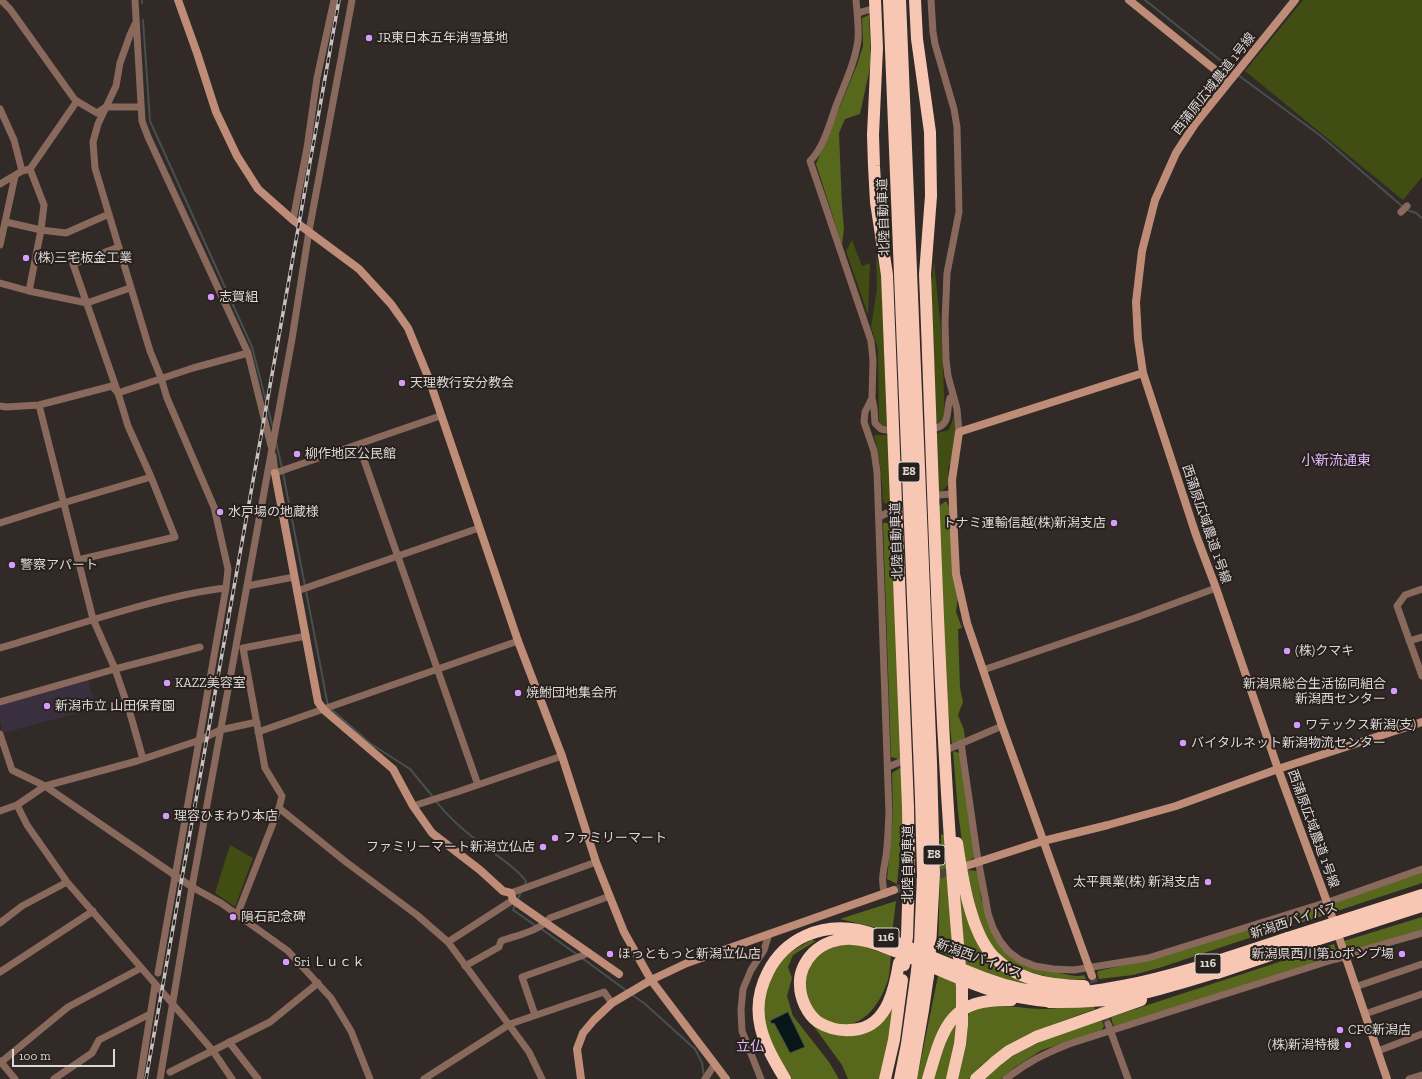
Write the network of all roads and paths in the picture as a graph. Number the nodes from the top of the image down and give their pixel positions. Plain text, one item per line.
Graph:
1 (1, 0) edge
2 (135, 0) edge
3 (178, 0) edge
4 (334, 0) edge
5 (352, 0) edge
6 (856, 0) edge
7 (875, 0) edge
8 (889, 0) edge
9 (900, 0) edge
10 (915, 0) edge
11 (931, 0) edge
12 (1129, 0) edge
13 (1295, 0) edge
14 (868, 10) dead end
15 (858, 13) junction
16 (136, 23) junction
17 (1229, 81) junction
18 (77, 102) junction
19 (106, 107) junction
20 (141, 107) junction
21 (0, 109) edge
22 (30, 169) junction
23 (22, 171) junction
24 (15, 176) junction
25 (0, 184) edge
26 (110, 214) junction
27 (293, 220) junction
28 (6, 222) junction
29 (42, 230) junction
30 (309, 231) junction
31 (0, 245) edge
32 (119, 247) junction
33 (0, 283) edge
34 (130, 288) junction
35 (29, 291) junction
36 (87, 303) junction
37 (248, 353) junction
38 (1143, 373) junction
39 (161, 378) junction
40 (118, 393) junction
41 (954, 397) junction
42 (872, 398) junction
43 (39, 405) junction
44 (0, 406) edge
45 (440, 416) junction
46 (936, 428) dead end
47 (886, 430) dead end
48 (959, 432) junction
49 (360, 444) junction
50 (272, 447) junction
51 (275, 473) junction
52 (151, 477) junction
53 (952, 494) junction
54 (938, 495) dead end
55 (63, 502) junction
56 (889, 512) dead end
57 (879, 517) junction
58 (0, 523) edge
59 (479, 528) junction
60 (398, 557) junction
61 (78, 560) junction
62 (294, 577) junction
63 (246, 586) junction
64 (226, 588) junction
65 (1216, 588) junction
66 (1422, 589) edge
67 (297, 591) junction
68 (92, 619) junction
69 (306, 636) junction
70 (1422, 637) edge
71 (518, 641) junction
72 (1409, 641) junction
73 (200, 647) dead end
74 (0, 648) edge
75 (115, 669) junction
76 (438, 670) junction
77 (983, 670) junction
78 (1422, 676) edge
79 (0, 702) edge
80 (324, 710) junction
81 (257, 722) junction
82 (1422, 722) edge
83 (1002, 726) junction
84 (220, 730) junction
85 (258, 732) junction
86 (0, 734) edge
87 (200, 740) junction
88 (961, 743) junction
89 (948, 746) junction
90 (562, 756) junction
91 (143, 758) junction
92 (900, 762) dead end
93 (888, 767) junction
94 (1278, 770) junction
95 (478, 785) junction
96 (45, 786) junction
97 (17, 805) junction
98 (414, 806) junction
99 (279, 808) junction
100 (0, 811) edge
101 (1043, 840) junction
102 (596, 862) junction
103 (979, 862) junction
104 (966, 866) tunnel mouth
105 (1422, 869) edge
106 (176, 875) junction
107 (67, 882) junction
108 (192, 887) junction
109 (1422, 887) edge
110 (894, 890) tunnel mouth
111 (885, 894) junction
112 (1422, 895) edge
113 (610, 896) junction
114 (512, 897) junction
115 (1327, 902) junction
116 (1422, 906) edge
117 (93, 911) junction
118 (1422, 914) edge
119 (237, 915) junction
120 (0, 923) edge
121 (546, 923) junction
122 (1329, 925) junction
123 (1422, 933) edge
124 (769, 934) junction
125 (448, 942) junction
126 (1289, 943) junction
127 (925, 946) junction
128 (587, 952) junction
129 (1345, 957) junction
130 (902, 964) junction
131 (1422, 964) edge
132 (465, 966) junction
133 (141, 968) junction
134 (1224, 970) junction
135 (0, 972) edge
136 (1091, 972) junction
137 (158, 973) dead end
138 (619, 974) dead end
139 (922, 974) junction
140 (651, 980) junction
141 (318, 983) junction
142 (155, 985) junction
143 (1127, 985) junction
144 (1355, 987) junction
145 (1422, 994) edge
146 (1056, 1002) junction
147 (612, 1003) junction
148 (173, 1004) junction
149 (150, 1014) junction
150 (1365, 1014) junction
151 (535, 1016) junction
152 (510, 1024) junction
153 (1108, 1024) tunnel mouth
154 (1110, 1031) junction
155 (1422, 1034) edge
156 (229, 1042) junction
157 (213, 1051) junction
158 (1378, 1051) junction
159 (0, 1062) edge
160 (715, 1064) junction
161 (170, 1072) dead end
162 (1422, 1074) edge
163 (15, 1079) edge
164 (54, 1079) edge
165 (140, 1079) edge
166 (160, 1079) edge
167 (232, 1079) edge
168 (258, 1079) edge
169 (370, 1079) edge
170 (424, 1079) edge
171 (542, 1079) edge
172 (582, 1079) edge
173 (705, 1079) edge
174 (726, 1079) edge
175 (761, 1079) edge
176 (785, 1079) edge
177 (885, 1079) edge
178 (900, 1079) edge
179 (911, 1079) edge
180 (928, 1079) edge
181 (952, 1079) edge
182 (976, 1079) edge
183 (1006, 1079) edge
184 (1128, 1079) edge
185 (1387, 1079) edge
186 (1409, 1079) edge

1 - 18 street
2 - 16 street
3 - 27 street
4 - 27 street
5 - 30 street
6 - 15 street
7 - 130 highway, bridge
8 - 127 highway, 北陸自動車道 / E8
9 - 127 highway, 北陸自動車道 / E8
10 - 89 highway
11 - 41 street
12 - 17 street
13 - 17 street, 西蒲原広域農道 1号線
14 - 15 street
15 - 42 street
16 - 19 street
16 - 20 street
17 - 38 street, 西蒲原広域農道 1号線
18 - 19 street
18 - 22 street
19 - 20 street
19 - 26 street
20 - 37 street
21 - 23 street
22 - 23 street
22 - 29 street
23 - 24 street
24 - 25 street
24 - 28 street
26 - 29 street
26 - 32 street
27 - 30 street
28 - 29 street
28 - 31 street
29 - 35 street
30 - 45 street
30 - 50 street
32 - 34 street
32 - 36 street
33 - 35 street
34 - 36 street
34 - 39 street
35 - 36 street
36 - 40 street
37 - 39 street
37 - 50 street
38 - 48 street
38 - 65 street, 西蒲原広域農道 1号線
39 - 40 street
39 - 64 street
40 - 43 street
40 - 52 street
41 - 46 street
41 - 48 street
42 - 47 street
42 - 57 street
43 - 44 street
43 - 55 street
45 - 49 street
45 - 59 street
48 - 53 street
49 - 51 street
49 - 60 street
50 - 51 street
50 - 63 street
51 - 62 street
52 - 55 street
52 - 61 street
53 - 54 street
53 - 77 street
55 - 58 street
55 - 61 street
56 - 57 street
57 - 93 street
59 - 60 street
59 - 71 street
60 - 67 street
60 - 76 street
61 - 68 street
62 - 63 street
62 - 67 street
63 - 84 street
64 - 68 street
64 - 87 street
65 - 77 street
65 - 94 street, 西蒲原広域農道 1号線
66 - 72 street
67 - 69 street
68 - 74 street
68 - 75 street
69 - 80 street
69 - 81 street
70 - 72 street
71 - 76 street
71 - 90 street
72 - 78 street
73 - 75 street
75 - 79 street
75 - 91 street
76 - 80 street
76 - 95 street
77 - 83 street
80 - 85 street
80 - 98 street
81 - 84 street
81 - 85 street
82 - 94 street
83 - 88 street
83 - 101 street
84 - 87 street
84 - 108 street
85 - 99 street
86 - 96 street
87 - 91 street
87 - 106 street
88 - 89 street
88 - 103 street
89 - 143 highway
89 - 181 highway, bridge
90 - 95 street
90 - 102 street
91 - 96 street
92 - 93 street
93 - 111 street
94 - 101 street
94 - 115 street, 西蒲原広域農道 1号線
95 - 98 street
96 - 97 street
96 - 106 street
97 - 100 street
97 - 107 street
98 - 114 street
99 - 119 street
99 - 125 street
101 - 103 street
101 - 136 street
102 - 113 street
102 - 114 street
103 - 104 street
103 - 136 street
105 - 115 street
106 - 108 street
106 - 137 street
107 - 117 street
107 - 120 street
108 - 119 street
108 - 148 street
109 - 122 highway, bridge
110 - 111 street
111 - 124 street
112 - 122 highway, 新潟西バイパス / 116, bridge
113 - 121 street
113 - 140 street
114 - 121 street
114 - 125 street
115 - 129 street, 西蒲原広域農道 1号線
115 - 136 street
116 - 126 highway, 新潟西バイパス / 116, bridge
117 - 133 street
117 - 135 street
118 - 126 highway, bridge
119 - 141 street
121 - 128 street
121 - 132 street
122 - 126 highway, 新潟西バイパス / 116, bridge
123 - 129 street
124 - 140 street
124 - 175 street
125 - 132 street
126 - 134 highway, 新潟西バイパス / 116
126 - 143 highway, 新潟西バイパス / 116
127 - 139 highway, 北陸自動車道 / E8, bridge
128 - 138 street
128 - 151 street
129 - 144 street, 西蒲原広域農道 1号線
129 - 154 street
130 - 146 highway
130 - 177 highway
131 - 144 street
132 - 152 street
133 - 142 street
133 - 159 street
134 - 146 highway
134 - 182 highway, 新潟西バイパス / 116
139 - 178 highway, 北陸自動車道 / E8
139 - 179 highway, 北陸自動車道 / E8
140 - 147 street
140 - 160 street
141 - 156 street
141 - 169 street
142 - 148 street
142 - 149 street
143 - 176 highway, 新潟西バイパス / 116
144 - 150 street, 西蒲原広域農道 1号線
145 - 150 street
146 - 180 highway
147 - 151 street
147 - 172 street
148 - 157 street
148 - 166 street
149 - 164 street
149 - 165 street
150 - 158 street, 西蒲原広域農道 1号線
151 - 152 street
152 - 170 street
152 - 171 street
153 - 154 street
154 - 183 street
154 - 184 street
155 - 158 street
156 - 157 street
156 - 168 street
157 - 161 street
157 - 167 street
158 - 185 street, 西蒲原広域農道 1号線
159 - 163 street
160 - 173 street
160 - 174 street
162 - 186 street

